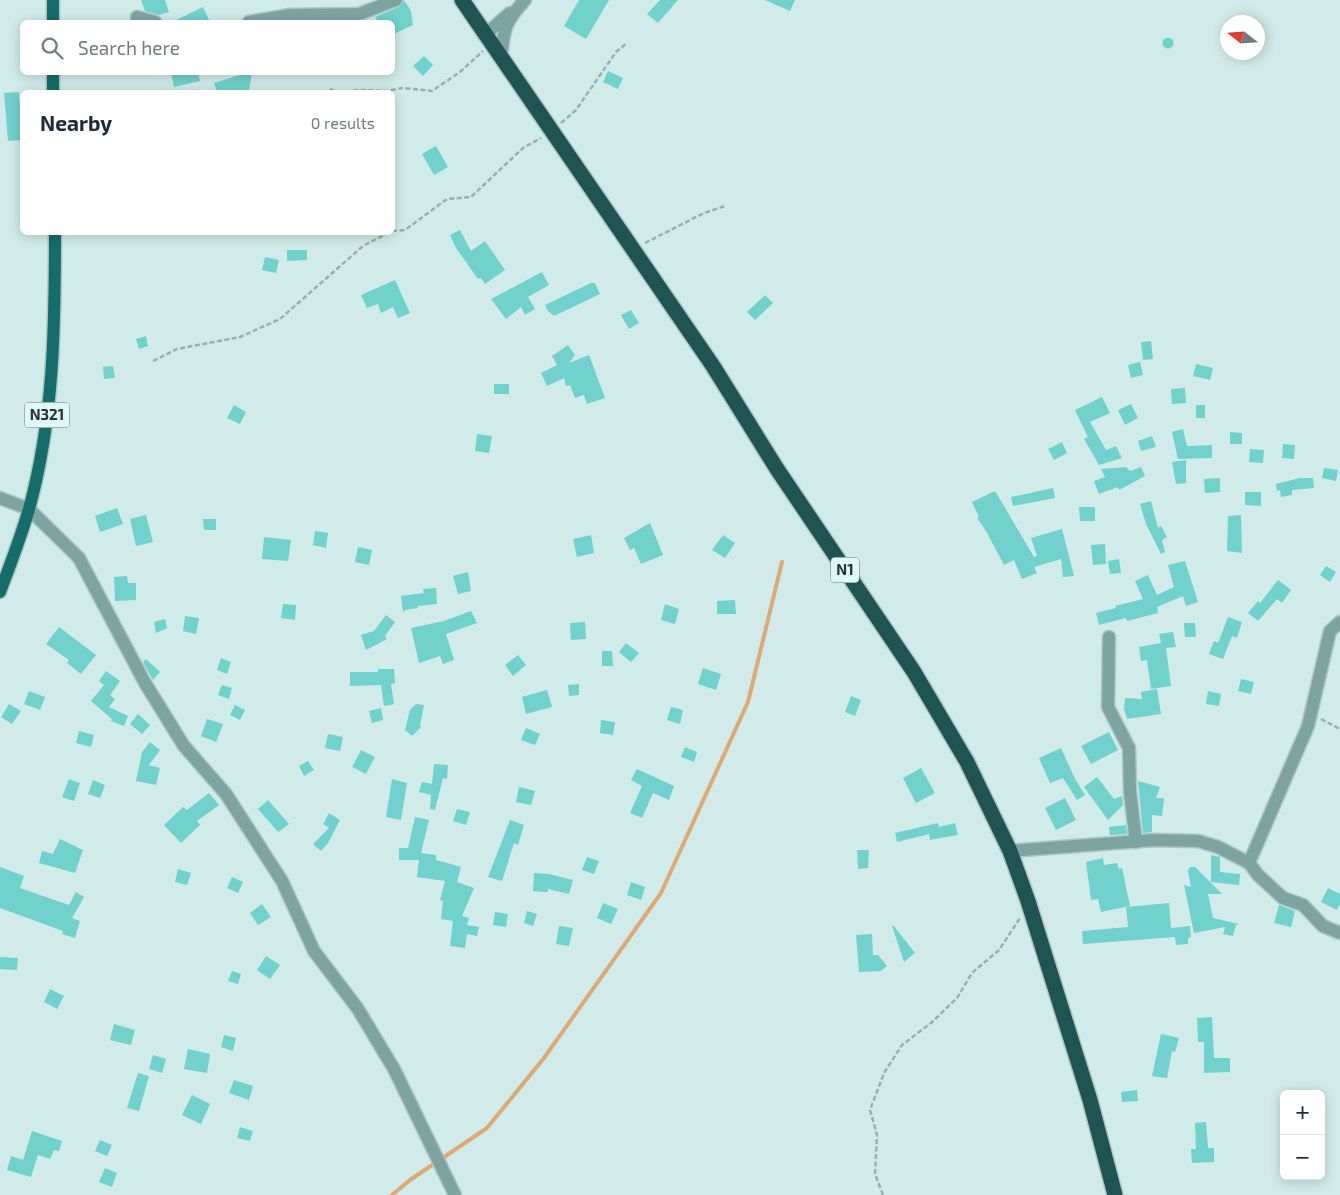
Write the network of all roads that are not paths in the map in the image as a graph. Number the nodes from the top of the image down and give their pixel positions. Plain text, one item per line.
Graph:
1 (53, 0) edge
2 (396, 0) edge
3 (462, 0) edge
4 (524, 0) edge
5 (137, 18) dead end
6 (53, 20) edge
7 (146, 20) edge
8 (259, 20) edge
9 (489, 39) junction
10 (502, 58) junction
11 (53, 75) edge
12 (53, 90) edge
13 (55, 235) edge
14 (0, 498) edge
15 (29, 509) junction
16 (0, 592) edge
17 (1340, 622) edge
18 (1109, 637) dead end
19 (1136, 842) junction
20 (1010, 851) junction
21 (1249, 863) junction
22 (1340, 933) edge
23 (455, 1195) edge
24 (1115, 1195) edge

1 - 6 main road
2 - 8 street
3 - 9 highway, N1
4 - 9 street
4 - 10 street
5 - 7 street
9 - 10 highway, N1
10 - 20 highway, N1
11 - 12 main road
13 - 15 main road, N321
14 - 15 street
15 - 16 main road, N321
15 - 23 street
17 - 21 street
18 - 19 street
19 - 20 street
19 - 21 street
20 - 24 highway, N1
21 - 22 street

